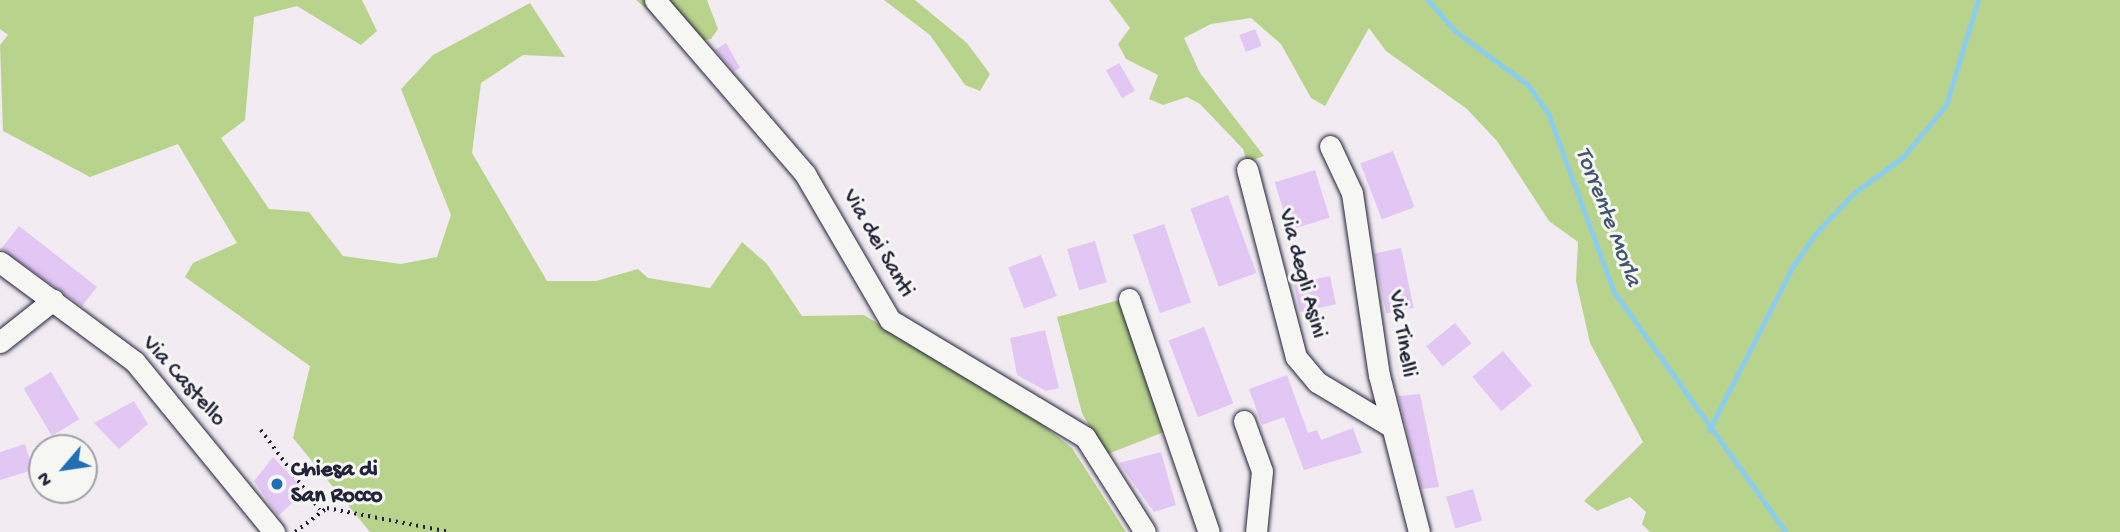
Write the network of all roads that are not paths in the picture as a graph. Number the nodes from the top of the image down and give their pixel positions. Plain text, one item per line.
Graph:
1 (655, 0) edge
2 (1330, 146) dead end
3 (1247, 169) dead end
4 (0, 261) edge
5 (1129, 299) dead end
6 (53, 300) junction
7 (0, 342) edge
8 (1244, 421) dead end
9 (1392, 427) junction
10 (274, 532) edge
11 (1145, 532) edge
12 (1209, 532) edge
13 (1256, 532) edge
14 (1419, 532) edge

1 - 11 street, Via dei Santi
2 - 9 street, Via Tinelli
3 - 9 street, Via degli Asini
4 - 6 street, Via Castello
5 - 12 street
6 - 7 street
6 - 10 street, Via Castello
8 - 13 street
9 - 14 street, Via Tinelli

